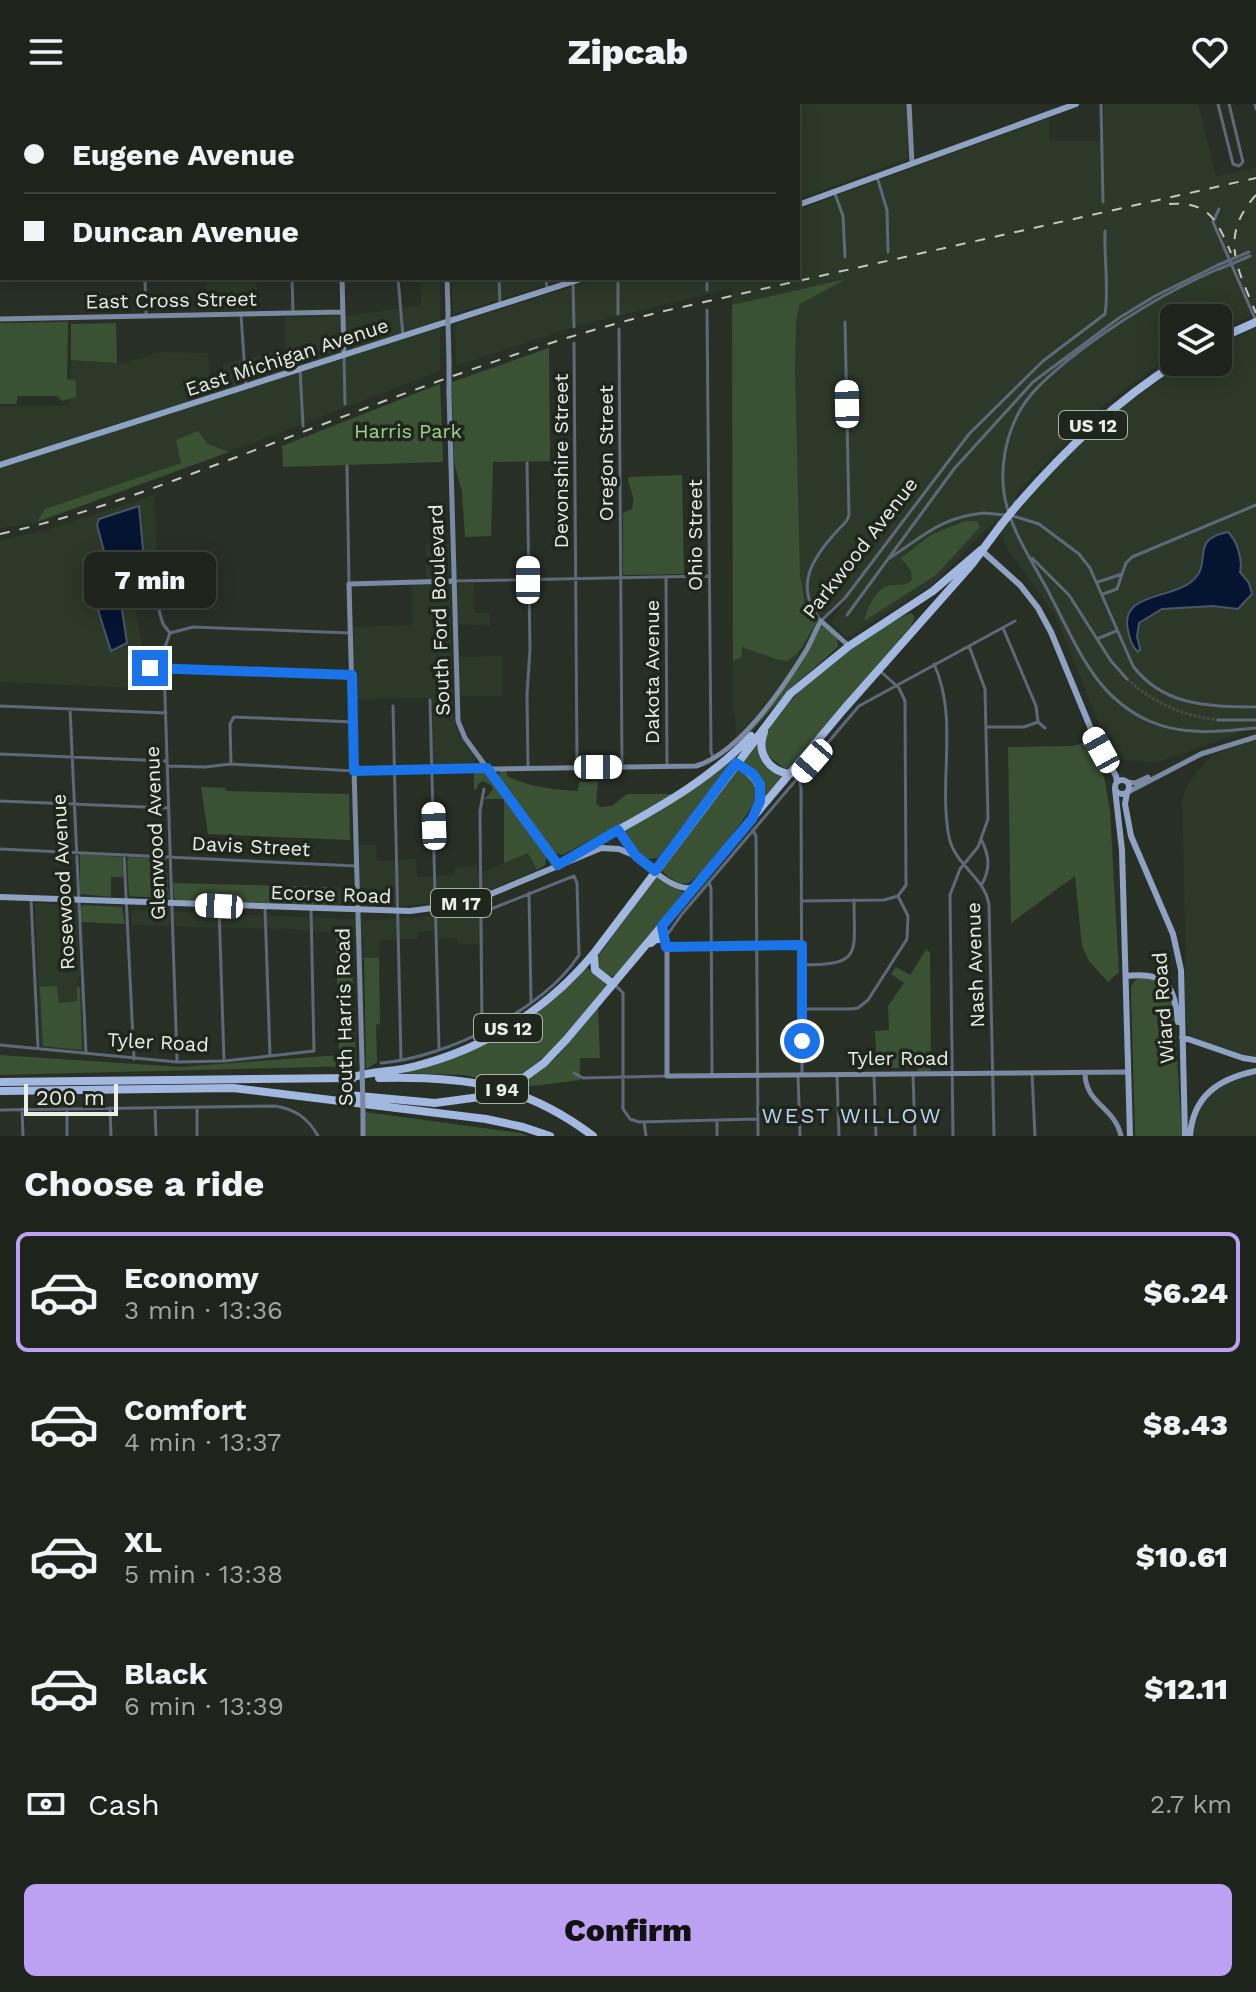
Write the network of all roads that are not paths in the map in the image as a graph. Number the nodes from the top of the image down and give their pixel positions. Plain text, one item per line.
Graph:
1 (909, 104) edge
2 (1076, 104) edge
3 (1101, 104) edge
4 (1218, 104) edge
5 (1229, 104) edge
6 (912, 163) junction
7 (877, 176) junction
8 (834, 191) junction
9 (1103, 202) dead end
10 (800, 204) edge
11 (1219, 209) dead end
12 (1105, 231) dead end
13 (888, 252) dead end
14 (1256, 252) edge
15 (845, 257) dead end
16 (1219, 267) junction
17 (145, 280) edge
18 (292, 280) edge
19 (342, 280) edge
20 (398, 280) edge
21 (447, 280) edge
22 (499, 280) edge
23 (546, 280) edge
24 (578, 280) edge
25 (618, 280) edge
26 (707, 280) edge
27 (573, 282) junction
28 (547, 290) junction
29 (707, 290) dead end
30 (500, 305) junction
31 (707, 310) dead end
32 (342, 312) junction
33 (293, 313) junction
34 (618, 314) dead end
35 (241, 315) junction
36 (146, 316) junction
37 (0, 319) edge
38 (1256, 321) edge
39 (845, 322) dead end
40 (574, 327) dead end
41 (619, 329) dead end
42 (1232, 332) edge
43 (403, 336) junction
44 (574, 343) dead end
45 (344, 355) junction
46 (300, 369) junction
47 (1160, 374) edge
48 (246, 387) junction
49 (345, 404) dead end
50 (303, 426) dead end
51 (527, 463) dead end
52 (0, 465) edge
53 (347, 466) dead end
54 (1256, 505) edge
55 (981, 550) junction
56 (1029, 555) junction
57 (886, 561) junction
58 (1122, 574) junction
59 (709, 576) junction
60 (621, 577) junction
61 (666, 577) junction
62 (576, 578) junction
63 (528, 580) junction
64 (453, 581) junction
65 (1098, 582) junction
66 (349, 584) junction
67 (1103, 594) junction
68 (158, 607) dead end
69 (908, 608) junction
70 (847, 615) dead end
71 (821, 621) junction
72 (1015, 621) dead end
73 (1003, 628) junction
74 (914, 629) junction
75 (1117, 630) junction
76 (170, 633) junction
77 (351, 633) junction
78 (1097, 639) junction
79 (849, 646) junction
80 (969, 646) junction
81 (934, 664) junction
82 (141, 668) dead end
83 (164, 668) junction
84 (879, 670) junction
85 (352, 675) junction
86 (1127, 679) tunnel mouth
87 (895, 684) junction
88 (430, 700) dead end
89 (781, 704) junction
90 (0, 706) edge
91 (393, 706) dead end
92 (1256, 707) edge
93 (70, 709) junction
94 (166, 713) junction
95 (1218, 720) tunnel mouth
96 (1256, 720) edge
97 (353, 722) junction
98 (1038, 722) junction
99 (987, 727) junction
100 (1045, 728) dead end
101 (1256, 728) edge
102 (1256, 737) edge
103 (1101, 750) junction
104 (0, 754) edge
105 (72, 757) junction
106 (714, 759) junction
107 (736, 763) junction
108 (168, 764) junction
109 (231, 764) junction
110 (1178, 765) junction
111 (577, 767) junction
112 (622, 767) junction
113 (667, 767) junction
114 (432, 768) junction
115 (487, 768) junction
116 (528, 768) junction
117 (394, 770) junction
118 (354, 771) junction
119 (794, 775) junction
120 (1126, 782) junction
121 (1116, 786) junction
122 (484, 789) dead end
123 (1128, 792) junction
124 (0, 801) edge
125 (74, 804) junction
126 (169, 808) junction
127 (752, 819) junction
128 (618, 830) junction
129 (753, 830) junction
130 (981, 839) junction
131 (0, 849) edge
132 (76, 852) junction
133 (124, 855) junction
134 (170, 856) junction
135 (636, 857) junction
136 (558, 865) junction
137 (357, 866) junction
138 (963, 866) junction
139 (655, 871) junction
140 (709, 882) junction
141 (982, 884) junction
142 (693, 888) junction
143 (529, 893) junction
144 (898, 896) junction
145 (0, 897) edge
146 (481, 898) junction
147 (31, 899) junction
148 (854, 900) junction
149 (79, 901) junction
150 (801, 901) junction
151 (127, 903) junction
152 (172, 904) junction
153 (219, 906) junction
154 (265, 908) junction
155 (436, 908) junction
156 (311, 909) junction
157 (358, 911) junction
158 (398, 912) junction
159 (481, 913) junction
160 (662, 926) junction
161 (665, 942) junction
162 (757, 945) junction
163 (802, 945) junction
164 (712, 946) junction
165 (595, 952) junction
166 (802, 965) junction
167 (620, 975) junction
168 (1126, 976) junction
169 (613, 984) junction
170 (531, 1002) junction
171 (802, 1009) junction
172 (482, 1032) junction
173 (1182, 1037) junction
174 (0, 1045) edge
175 (38, 1048) junction
176 (439, 1050) junction
177 (86, 1054) junction
178 (270, 1056) junction
179 (134, 1059) junction
180 (401, 1060) junction
181 (1256, 1060) edge
182 (224, 1061) junction
183 (177, 1062) junction
184 (381, 1063) dead end
185 (1256, 1071) edge
186 (1128, 1072) junction
187 (574, 1073) dead end
188 (1032, 1073) junction
189 (1085, 1073) junction
190 (913, 1074) junction
191 (951, 1074) junction
192 (992, 1074) junction
193 (757, 1075) junction
194 (800, 1075) junction
195 (837, 1075) junction
196 (874, 1075) junction
197 (667, 1076) junction
198 (712, 1076) junction
199 (623, 1077) junction
200 (350, 1078) junction
201 (0, 1082) edge
202 (0, 1091) edge
203 (288, 1093) junction
204 (197, 1107) junction
205 (110, 1108) junction
206 (155, 1108) junction
207 (22, 1109) junction
208 (67, 1109) junction
209 (0, 1110) edge
210 (758, 1119) junction
211 (717, 1120) junction
212 (644, 1122) junction
213 (23, 1136) edge
214 (67, 1136) edge
215 (111, 1136) edge
216 (156, 1136) edge
217 (197, 1136) edge
218 (318, 1136) edge
219 (363, 1136) edge
220 (550, 1136) edge
221 (593, 1136) edge
222 (646, 1136) edge
223 (717, 1136) edge
224 (758, 1136) edge
225 (800, 1136) edge
226 (839, 1136) edge
227 (876, 1136) edge
228 (915, 1136) edge
229 (953, 1136) edge
230 (994, 1136) edge
231 (1035, 1136) edge
232 (1121, 1136) edge
233 (1130, 1136) edge
234 (1187, 1136) edge

1 - 6 street
2 - 6 main road
3 - 9 street
4 - 5 street
6 - 7 main road
7 - 8 main road
7 - 13 street
8 - 10 main road
8 - 15 street
11 - 38 street
12 - 71 street, Parkwood Avenue
14 - 16 street, bridge
16 - 56 street
16 - 57 street
17 - 36 street
18 - 33 street
19 - 32 street
20 - 43 street
21 - 64 street, South Ford Boulevard, bridge
22 - 30 street
23 - 28 street
24 - 27 main road, East Michigan Avenue
25 - 34 street
26 - 29 street
27 - 28 main road, East Michigan Avenue
27 - 40 street
28 - 30 main road, East Michigan Avenue
30 - 43 main road, East Michigan Avenue
31 - 59 street, Ohio Street
32 - 33 street, East Cross Street
32 - 45 street
33 - 35 street, East Cross Street
35 - 36 street, East Cross Street
35 - 48 street
36 - 37 street, East Cross Street
38 - 42 highway
39 - 71 street
41 - 60 street, Oregon Street
43 - 45 main road, East Michigan Avenue
44 - 62 street, Devonshire Street
45 - 46 main road, East Michigan Avenue
45 - 49 street
46 - 48 main road, East Michigan Avenue
46 - 50 street
47 - 55 highway, US 12 / US 12, bridge
48 - 52 main road, East Michigan Avenue
51 - 63 street
53 - 66 street, South Harris Road
54 - 58 street
55 - 69 highway, US 12 / US 12
55 - 74 highway, US 12 / US 12
55 - 103 main road, Wiard Road
56 - 78 street
56 - 101 street
57 - 65 street, bridge
57 - 70 street
58 - 65 street
58 - 67 street
59 - 61 street
59 - 106 street, Ohio Street
60 - 61 street
60 - 62 street
60 - 112 street, Oregon Street
61 - 113 street, Dakota Avenue
62 - 63 street
62 - 111 street, Devonshire Street
63 - 64 street
63 - 116 street
64 - 66 street
64 - 115 street, South Ford Boulevard
65 - 67 street
66 - 77 street, South Harris Road
67 - 75 street
68 - 76 street
69 - 74 highway
69 - 79 highway, US 12 / US 12
71 - 79 street
71 - 106 street, Parkwood Avenue
72 - 73 street
73 - 80 street
73 - 98 street
74 - 84 highway, US 12 / US 12
75 - 78 street
75 - 92 street
76 - 77 street
76 - 83 street, Glenwood Avenue
77 - 85 street, South Harris Road
78 - 86 street
79 - 89 highway, US 12 / US 12
80 - 81 street
80 - 99 street
81 - 87 street
81 - 138 street, Nash Avenue
82 - 83 street
83 - 85 street
83 - 94 street, Glenwood Avenue
84 - 87 street
84 - 119 highway, US 12 / US 12
85 - 97 street, South Harris Road
87 - 119 street
87 - 144 street
88 - 114 street
89 - 107 highway, US 12 / US 12
89 - 119 highway
89 - 128 highway
90 - 93 street
91 - 117 street
93 - 94 street
93 - 105 street, Rosewood Avenue
94 - 108 street, Glenwood Avenue
95 - 96 street
97 - 109 street
97 - 118 street, South Harris Road
98 - 99 street
98 - 100 street
99 - 130 street
102 - 110 street
103 - 120 main road, Wiard Road
103 - 121 main road, Wiard Road
104 - 105 street
105 - 108 street
105 - 125 street, Rosewood Avenue
106 - 113 street
107 - 127 highway
107 - 139 highway, US 12 / US 12
108 - 109 street
108 - 126 street, Glenwood Avenue
109 - 118 street
110 - 120 street
110 - 123 street
111 - 112 street
111 - 116 street
112 - 113 street
114 - 115 street
114 - 117 street
114 - 155 street
115 - 116 street
115 - 136 street, South Ford Boulevard
117 - 118 street
117 - 158 street
118 - 137 street, South Harris Road
119 - 127 highway, US 12 / US 12
119 - 129 street
119 - 150 street
120 - 121 main road
120 - 123 main road, Wiard Road
121 - 123 main road
121 - 168 main road, Wiard Road
122 - 146 street
123 - 173 main road, Wiard Road
124 - 125 street
125 - 126 street
125 - 132 street, Rosewood Avenue
126 - 134 street, Glenwood Avenue
127 - 142 highway, US 12 / US 12
128 - 135 main road, Ecorse Road / M 17
128 - 136 main road, Ecorse Road / M 17
129 - 140 street
129 - 162 street
130 - 138 street
130 - 141 street
131 - 132 street, Davis Street
132 - 133 street, Davis Street
132 - 149 street, Rosewood Avenue
133 - 134 street, Davis Street
133 - 151 street
134 - 137 street, Davis Street
134 - 152 street, Glenwood Avenue
135 - 136 main road, Ecorse Road / M 17
135 - 139 main road, Ecorse Road / M 17
136 - 146 main road, Ecorse Road / M 17
137 - 157 street, South Harris Road
138 - 141 street, Nash Avenue
138 - 191 street
139 - 142 main road, Ecorse Road / M 17
139 - 165 highway, US 12
140 - 161 street
140 - 164 street
141 - 192 street, Nash Avenue
142 - 160 highway, US 12 / US 12
143 - 159 street
143 - 170 street
143 - 170 street
144 - 148 street
144 - 171 street
145 - 147 main road, Ecorse Road / M 17
146 - 155 main road, Ecorse Road / M 17
146 - 159 street
147 - 149 main road, Ecorse Road / M 17
147 - 175 street
148 - 150 street
148 - 166 street
149 - 151 main road, Ecorse Road / M 17
149 - 177 street, Rosewood Avenue
150 - 163 street
151 - 152 main road, Ecorse Road / M 17
151 - 179 street
152 - 153 main road, Ecorse Road / M 17
152 - 183 street, Glenwood Avenue
153 - 154 main road, Ecorse Road / M 17
153 - 182 street
154 - 156 main road, Ecorse Road / M 17
154 - 178 street
155 - 158 main road, Ecorse Road / M 17
155 - 176 street
156 - 157 main road, Ecorse Road / M 17
156 - 178 street, Tyler Road
157 - 158 main road, Ecorse Road / M 17
157 - 219 street, South Harris Road, bridge
158 - 180 street
159 - 172 street
160 - 161 street
160 - 167 highway, US 12 / US 12
161 - 164 street
161 - 167 highway
161 - 197 street
162 - 163 street
162 - 164 street
162 - 193 street
163 - 166 street
164 - 198 street
165 - 169 highway
165 - 200 highway, US 12
166 - 171 street
167 - 169 highway, US 12 / US 12
168 - 173 main road
168 - 186 main road, Wiard Road
169 - 199 street
169 - 203 highway, US 12, bridge
170 - 172 street
171 - 194 street
172 - 176 street
173 - 181 main road
173 - 234 main road, Wiard Road
174 - 175 street, Tyler Road
175 - 177 street, Tyler Road
176 - 180 street
177 - 179 street, Tyler Road
178 - 182 street, Tyler Road
179 - 183 street, Tyler Road
180 - 184 street
182 - 183 street, Tyler Road
185 - 234 main road
186 - 189 street, Tyler Road
186 - 233 main road, Wiard Road
187 - 199 street, Tyler Road
188 - 189 street, Tyler Road
188 - 192 street, Tyler Road
188 - 231 street
189 - 232 street
190 - 191 street, Tyler Road
190 - 196 street, Tyler Road
190 - 228 street
191 - 192 street, Tyler Road
191 - 229 street
192 - 230 street, Nash Avenue
193 - 194 street, Tyler Road
193 - 198 street, Tyler Road
193 - 210 street
194 - 195 street, Tyler Road
194 - 225 street
195 - 196 street, Tyler Road
195 - 226 street
196 - 227 street
197 - 198 street, Tyler Road
197 - 199 street, Tyler Road
199 - 212 street
200 - 201 highway, I 94
200 - 221 highway, I 94
202 - 203 highway, I 94
203 - 220 highway, I 94
204 - 206 street
204 - 217 street
204 - 218 street
205 - 206 street
205 - 208 street
205 - 215 street
206 - 216 street
207 - 208 street
207 - 209 street
207 - 213 street
208 - 214 street
210 - 211 street
210 - 224 street
211 - 212 street
211 - 223 street
212 - 222 street

